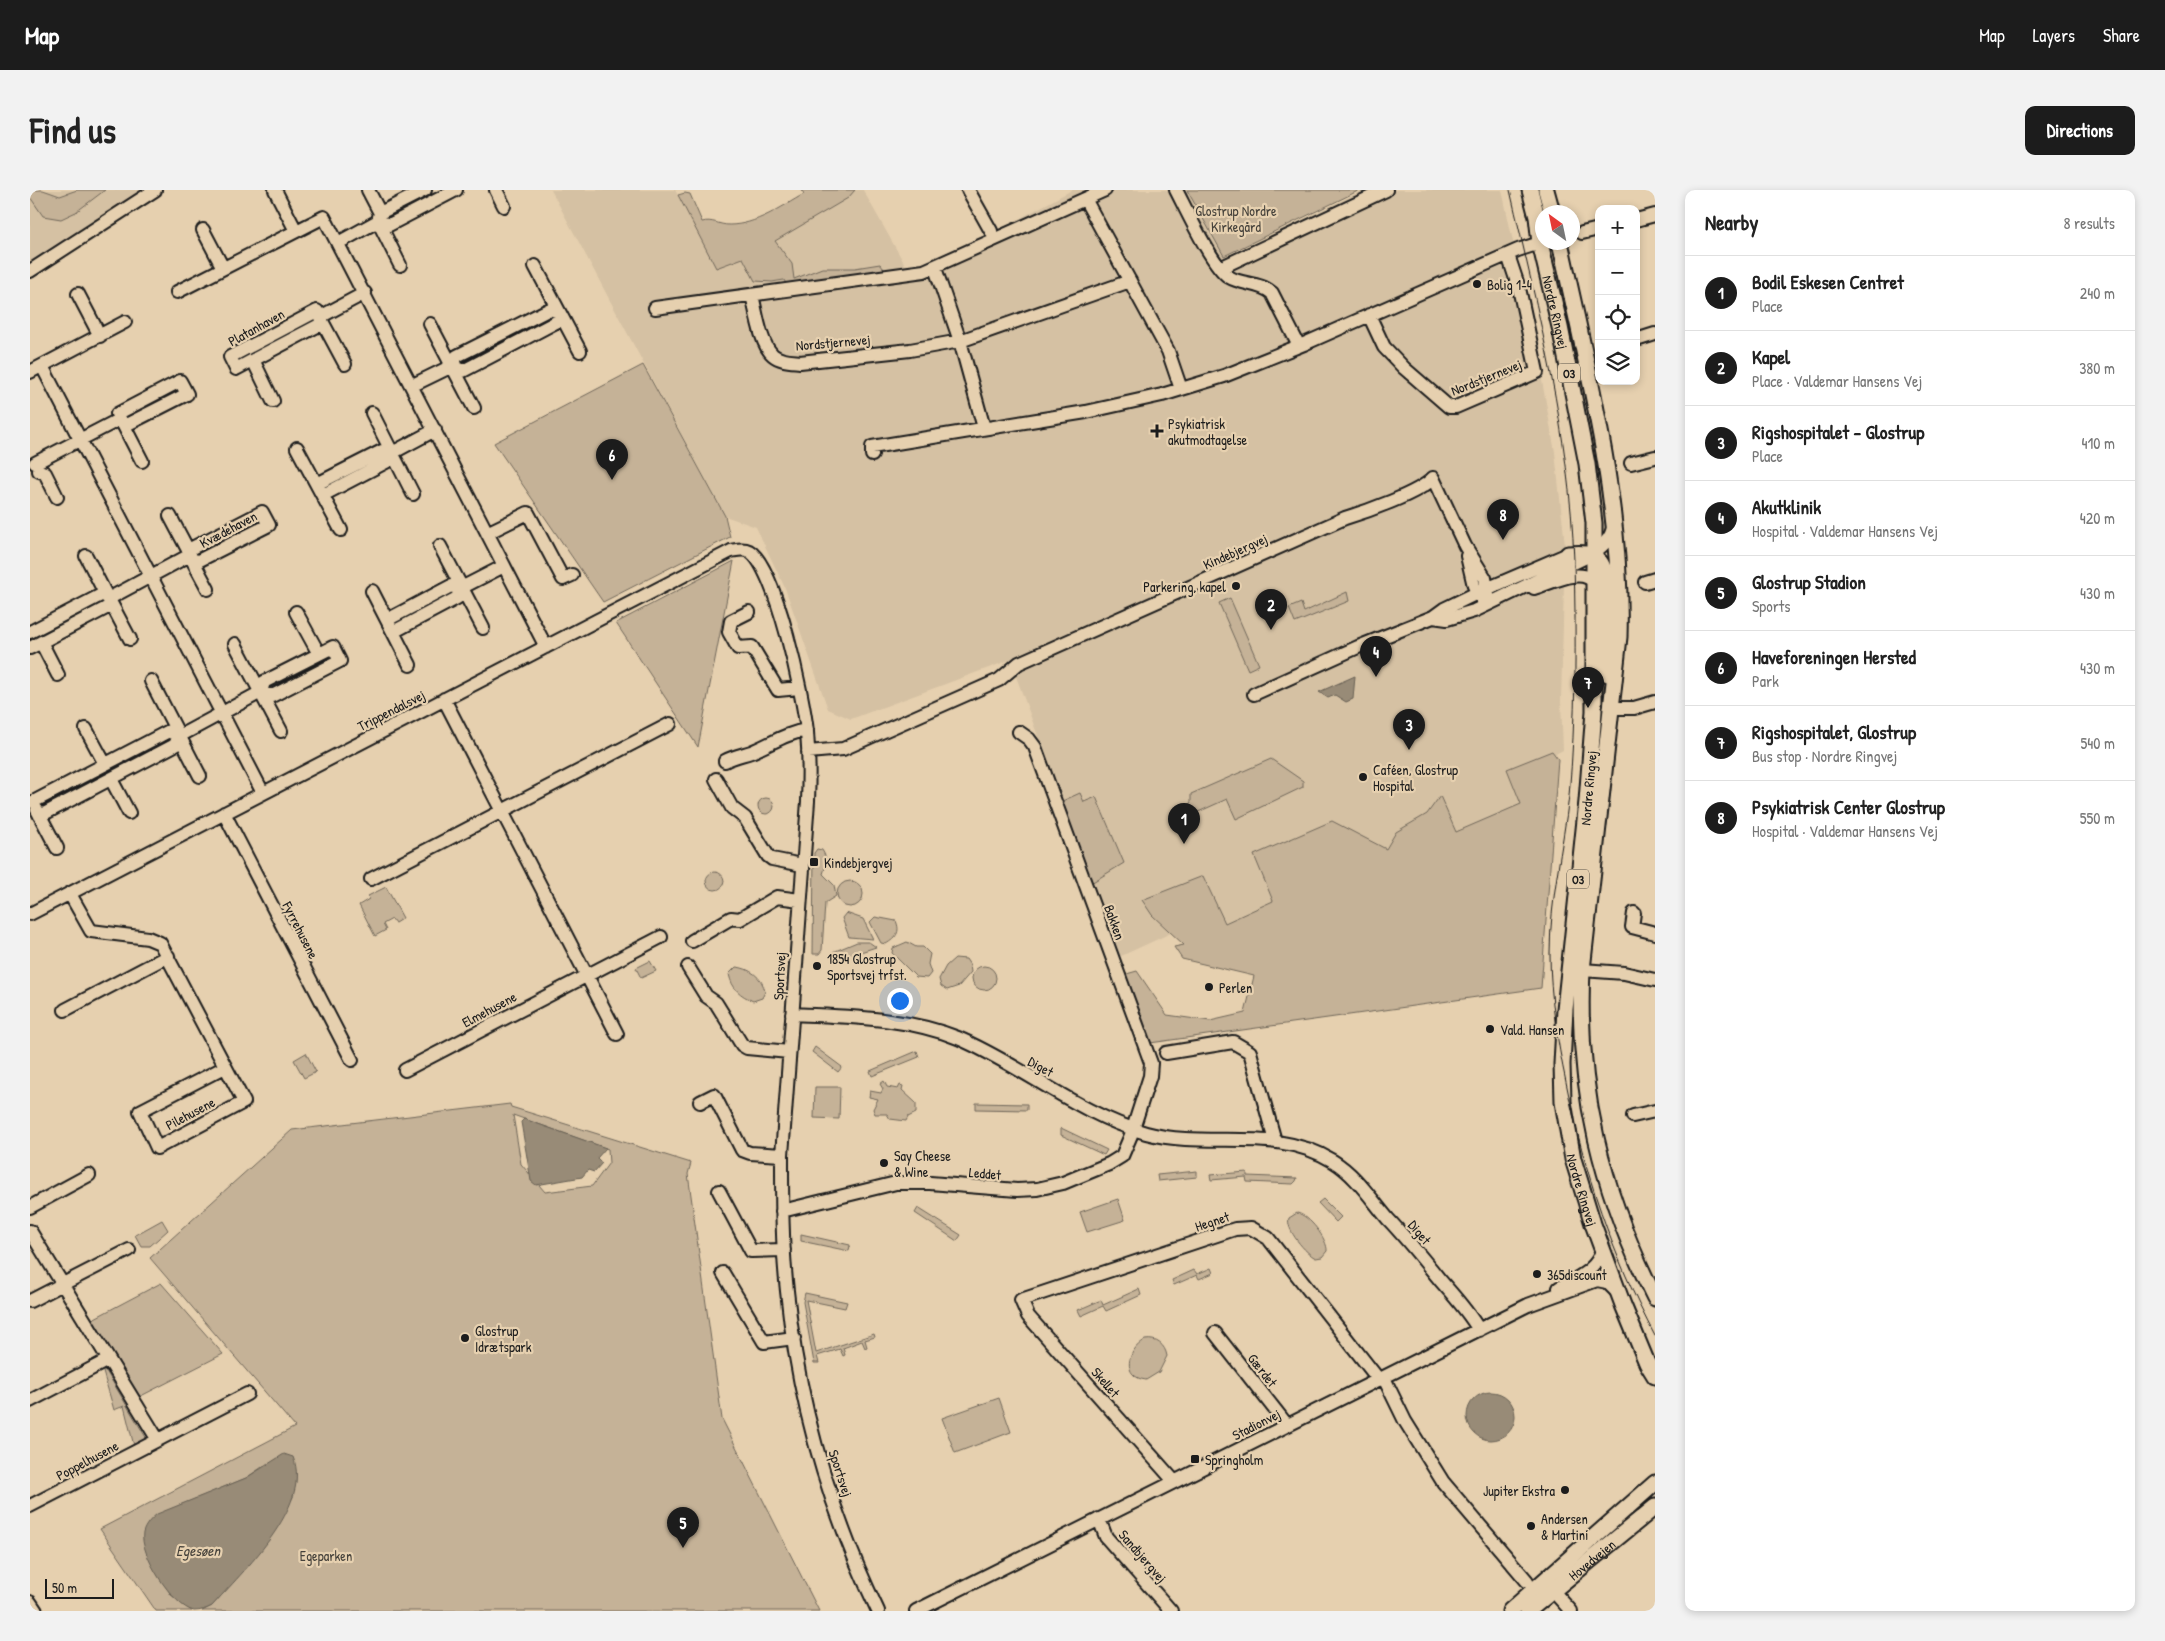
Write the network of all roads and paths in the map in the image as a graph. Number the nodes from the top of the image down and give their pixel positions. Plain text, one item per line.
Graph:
1 (155, 190) edge
2 (274, 190) edge
3 (368, 190) edge
4 (425, 190) edge
5 (456, 190) edge
6 (496, 190) edge
7 (968, 190) edge
8 (1105, 190) edge
9 (1176, 190) edge
10 (1386, 190) edge
11 (1522, 190) edge
12 (1530, 190) edge
13 (1546, 190) edge
14 (1085, 199) junction
15 (1550, 205) edge
16 (504, 206) dead end
17 (1535, 209) edge
18 (1655, 215) edge
19 (379, 217) junction
20 (1640, 219) edge
21 (203, 230) dead end
22 (1595, 230) edge
23 (991, 231) dead end
24 (1535, 231) edge
25 (296, 232) junction
26 (1582, 234) dead end
27 (338, 242) junction
28 (1535, 245) edge
29 (1541, 250) edge
30 (1553, 250) edge
31 (1562, 250) edge
32 (1508, 254) junction
33 (400, 265) dead end
34 (535, 266) dead end
35 (223, 268) junction
36 (935, 268) junction
37 (1220, 268) junction
38 (30, 271) edge
39 (1130, 281) junction
40 (177, 292) dead end
41 (365, 293) junction
42 (78, 294) dead end
43 (752, 295) junction
44 (655, 308) dead end
45 (559, 312) junction
46 (1369, 316) junction
47 (1577, 318) junction
48 (322, 320) junction
49 (125, 322) dead end
50 (430, 324) dead end
51 (1655, 334) edge
52 (100, 336) junction
53 (1640, 339) edge
54 (960, 341) junction
55 (1300, 346) junction
56 (580, 351) dead end
57 (253, 360) junction
58 (345, 364) dead end
59 (42, 366) junction
60 (452, 366) junction
61 (30, 372) edge
62 (413, 385) junction
63 (1181, 389) junction
64 (273, 401) dead end
65 (474, 408) dead end
66 (372, 413) dead end
67 (1578, 420) junction
68 (122, 423) junction
69 (984, 428) junction
70 (435, 430) junction
71 (81, 439) junction
72 (298, 448) dead end
73 (392, 453) junction
74 (872, 455) dead end
75 (1655, 457) edge
76 (142, 461) dead end
77 (1631, 463) dead end
78 (34, 467) edge
79 (320, 490) junction
80 (413, 494) dead end
81 (57, 497) dead end
82 (170, 516) dead end
83 (1614, 523) junction
84 (341, 530) dead end
85 (487, 534) junction
86 (440, 546) dead end
87 (1568, 554) junction
88 (1593, 555) junction
89 (86, 556) dead end
90 (191, 556) junction
91 (504, 566) junction
92 (762, 568) joint
93 (572, 575) dead end
94 (150, 577) junction
95 (1595, 584) junction
96 (462, 588) junction
97 (208, 589) dead end
98 (372, 590) dead end
99 (1482, 590) junction
100 (109, 599) junction
101 (1487, 604) junction
102 (296, 612) dead end
103 (749, 612) dead end
104 (1432, 617) junction
105 (387, 620) junction
106 (31, 628) edge
107 (483, 628) dead end
108 (393, 632) junction
109 (130, 639) dead end
110 (235, 644) dead end
111 (35, 645) edge
112 (546, 647) junction
113 (319, 654) junction
114 (410, 665) dead end
115 (58, 675) dead end
116 (151, 681) dead end
117 (799, 688) junction
118 (260, 692) junction
119 (1254, 694) dead end
120 (444, 699) junction
121 (1655, 702) edge
122 (1611, 708) junction
123 (222, 713) junction
124 (670, 724) dead end
125 (86, 728) dead end
126 (807, 730) junction
127 (281, 731) dead end
128 (1019, 732) dead end
129 (179, 736) junction
130 (808, 752) junction
131 (725, 761) dead end
132 (105, 764) junction
133 (200, 776) dead end
134 (110, 778) junction
135 (716, 780) dead end
136 (263, 793) junction
137 (31, 799) edge
138 (503, 811) junction
139 (129, 812) dead end
140 (40, 816) junction
141 (227, 818) junction
142 (57, 848) dead end
143 (802, 865) junction
144 (371, 879) dead end
145 (72, 899) junction
146 (800, 900) junction
147 (1634, 912) dead end
148 (30, 914) edge
149 (1655, 933) edge
150 (661, 937) dead end
151 (692, 941) dead end
152 (168, 956) junction
153 (688, 966) dead end
154 (1586, 970) junction
155 (586, 974) junction
156 (1655, 980) edge
157 (65, 1010) dead end
158 (792, 1014) junction
159 (617, 1034) dead end
160 (789, 1052) junction
161 (1166, 1053) dead end
162 (352, 1060) dead end
163 (225, 1067) junction
164 (405, 1070) dead end
165 (700, 1102) dead end
166 (1655, 1111) edge
167 (1633, 1116) dead end
168 (1133, 1129) junction
169 (1276, 1141) junction
170 (782, 1155) junction
171 (88, 1175) dead end
172 (719, 1191) dead end
173 (30, 1207) edge
174 (782, 1211) junction
175 (30, 1231) edge
176 (1602, 1248) junction
177 (129, 1250) dead end
178 (784, 1250) junction
179 (723, 1273) dead end
180 (63, 1284) junction
181 (1655, 1298) edge
182 (1621, 1299) junction
183 (1021, 1300) joint
184 (30, 1301) edge
185 (1528, 1305) junction
186 (1479, 1330) junction
187 (1215, 1333) dead end
188 (794, 1338) junction
189 (1655, 1359) edge
190 (108, 1360) junction
191 (1655, 1376) edge
192 (1381, 1379) junction
193 (247, 1394) dead end
194 (30, 1401) edge
195 (1287, 1425) junction
196 (158, 1440) junction
197 (1174, 1481) junction
198 (1655, 1482) edge
199 (1655, 1496) edge
200 (30, 1506) edge
201 (1653, 1513) edge
202 (1099, 1519) junction
203 (1602, 1550) junction
204 (1559, 1569) junction
205 (1526, 1580) junction
206 (1552, 1590) junction
207 (30, 1602) edge
208 (1169, 1610) edge
209 (1518, 1610) edge
210 (36, 1611) edge
211 (878, 1611) edge
212 (916, 1611) edge
213 (1571, 1611) edge

1 - 38 street
2 - 25 street
3 - 19 street
4 - 19 street
5 - 19 street
6 - 16 street
7 - 23 street
8 - 14 street
9 - 37 street
10 - 37 street
11 - 24 main road
12 - 17 main road, Nordre Ringvej / O3
13 - 15 main road
14 - 36 street
14 - 39 street
18 - 20 street
19 - 27 street
19 - 33 street
21 - 35 street
22 - 26 street
25 - 27 street
25 - 35 street
27 - 41 street
28 - 32 street
29 - 67 main road, Nordre Ringvej / O3
30 - 47 main road
31 - 47 main road, Nordre Ringvej / O3
32 - 46 street
32 - 46 street, Nordstjernevej
34 - 45 street
35 - 40 street
36 - 43 street
36 - 54 street
37 - 55 street
39 - 54 street, Nordstjernevej
39 - 63 street
41 - 48 street, Platanhaven
41 - 62 street
42 - 52 street
43 - 44 street
43 - 54 street, Nordstjernevej
45 - 56 street
45 - 60 street
46 - 55 street
47 - 83 main road, Nordre Ringvej / O3
48 - 57 street, Platanhaven
48 - 57 street, Platanhaven
48 - 58 street
49 - 52 street
50 - 60 street
51 - 53 street
52 - 59 street
54 - 69 street
55 - 63 street
57 - 64 street, Platanhaven
59 - 61 street
59 - 71 street
60 - 62 street
60 - 65 street
62 - 70 street
63 - 69 street
66 - 73 street
67 - 87 main road
67 - 88 main road, Nordre Ringvej / O3
68 - 68 street
68 - 71 street
68 - 76 street
69 - 74 street
70 - 73 street
70 - 85 street
71 - 78 street
71 - 94 street
72 - 79 street
73 - 79 street
73 - 80 street
75 - 77 street
78 - 81 street
79 - 84 street
82 - 90 street, Kvædehaven
83 - 88 street
83 - 122 main road, Nordre Ringvej / O3
85 - 91 street
85 - 93 street
86 - 96 street
87 - 88 main road
87 - 99 street
88 - 95 main road, Nordre Ringvej / O3
88 - 101 street
88 - 122 main road
89 - 100 street
90 - 90 street, Kvædehaven
90 - 94 street, Kvædehaven
90 - 97 street, Kvædehaven
91 - 96 street
91 - 112 street
92 - 112 street, Trippendalsvej
92 - 117 street, Sportsvej
94 - 100 street, Kvædehaven
94 - 123 street
95 - 101 street
95 - 176 main road, Nordre Ringvej / O3
96 - 105 street
96 - 107 street
96 - 108 street
98 - 105 street
99 - 101 street
99 - 104 street
99 - 130 street, Kindebjergvej
100 - 106 street, Kvædehaven
100 - 109 street
100 - 111 street, Kvædehaven
101 - 104 street
102 - 113 street
103 - 117 street
104 - 119 street
105 - 108 street
108 - 114 street
110 - 118 street
111 - 115 street, Kvædehaven
112 - 120 street, Trippendalsvej
113 - 118 street
113 - 118 street
116 - 129 street
117 - 126 street, Sportsvej
118 - 123 street
118 - 127 street
120 - 136 street, Trippendalsvej
120 - 138 street
121 - 122 street
122 - 154 main road, Nordre Ringvej / O3
123 - 129 street
123 - 136 street
124 - 138 street
125 - 132 street
126 - 130 street, Sportsvej
126 - 131 street
128 - 168 street, Bakken
129 - 132 street
129 - 133 street
129 - 134 street
130 - 143 street, Sportsvej
132 - 137 street
134 - 139 street
134 - 140 street
135 - 143 street
136 - 141 street, Trippendalsvej
137 - 140 street
138 - 144 street
138 - 155 street
140 - 142 street
141 - 145 street, Trippendalsvej
141 - 162 street, Fyrrehusene
143 - 146 street, Sportsvej
145 - 148 street, Trippendalsvej
145 - 152 street, Pilehusene
146 - 151 street
146 - 158 street, Sportsvej
147 - 149 street
150 - 155 street, Elmehusene
152 - 157 street
152 - 163 street, Pilehusene
153 - 160 street
154 - 156 street
154 - 181 main road, Nordre Ringvej / O3
155 - 159 street
155 - 164 street, Elmehusene
158 - 160 street, Sportsvej
158 - 168 street, Diget
160 - 170 street, Sportsvej
161 - 169 street
163 - 163 street, Pilehusene
165 - 170 street
166 - 167 street
168 - 169 street, Diget
168 - 174 street, Leddet
169 - 186 street, Diget
170 - 174 street, Sportsvej
171 - 173 street
172 - 178 street
174 - 178 street, Sportsvej
175 - 180 street
176 - 182 main road, Nordre Ringvej / O3
176 - 185 street, Stadionvej
177 - 180 street
178 - 188 street, Sportsvej
179 - 188 street
180 - 184 street
180 - 190 street
182 - 185 street, Stadionvej
182 - 189 main road
182 - 191 main road, Nordre Ringvej / O3
183 - 192 street, Hegnet
183 - 197 street, Skellet
185 - 186 street, Stadionvej
186 - 192 street, Stadionvej
187 - 195 street, Gærdet
188 - 211 street, Sportsvej
190 - 194 street
190 - 196 street
192 - 195 street, Stadionvej
192 - 205 street
193 - 196 street, Poppelhusene
195 - 197 street, Stadionvej
196 - 200 street, Poppelhusene
197 - 202 street, Stadionvej
198 - 204 main road, Hovedvejen
199 - 203 main road
201 - 203 main road, Hovedvejen
202 - 208 street, Sandbjergvej
202 - 212 street, Stadionvej
203 - 206 main road, Hovedvejen
204 - 205 street
204 - 209 main road, Hovedvejen
205 - 209 street
206 - 209 main road, Hovedvejen
206 - 213 street
207 - 210 street

